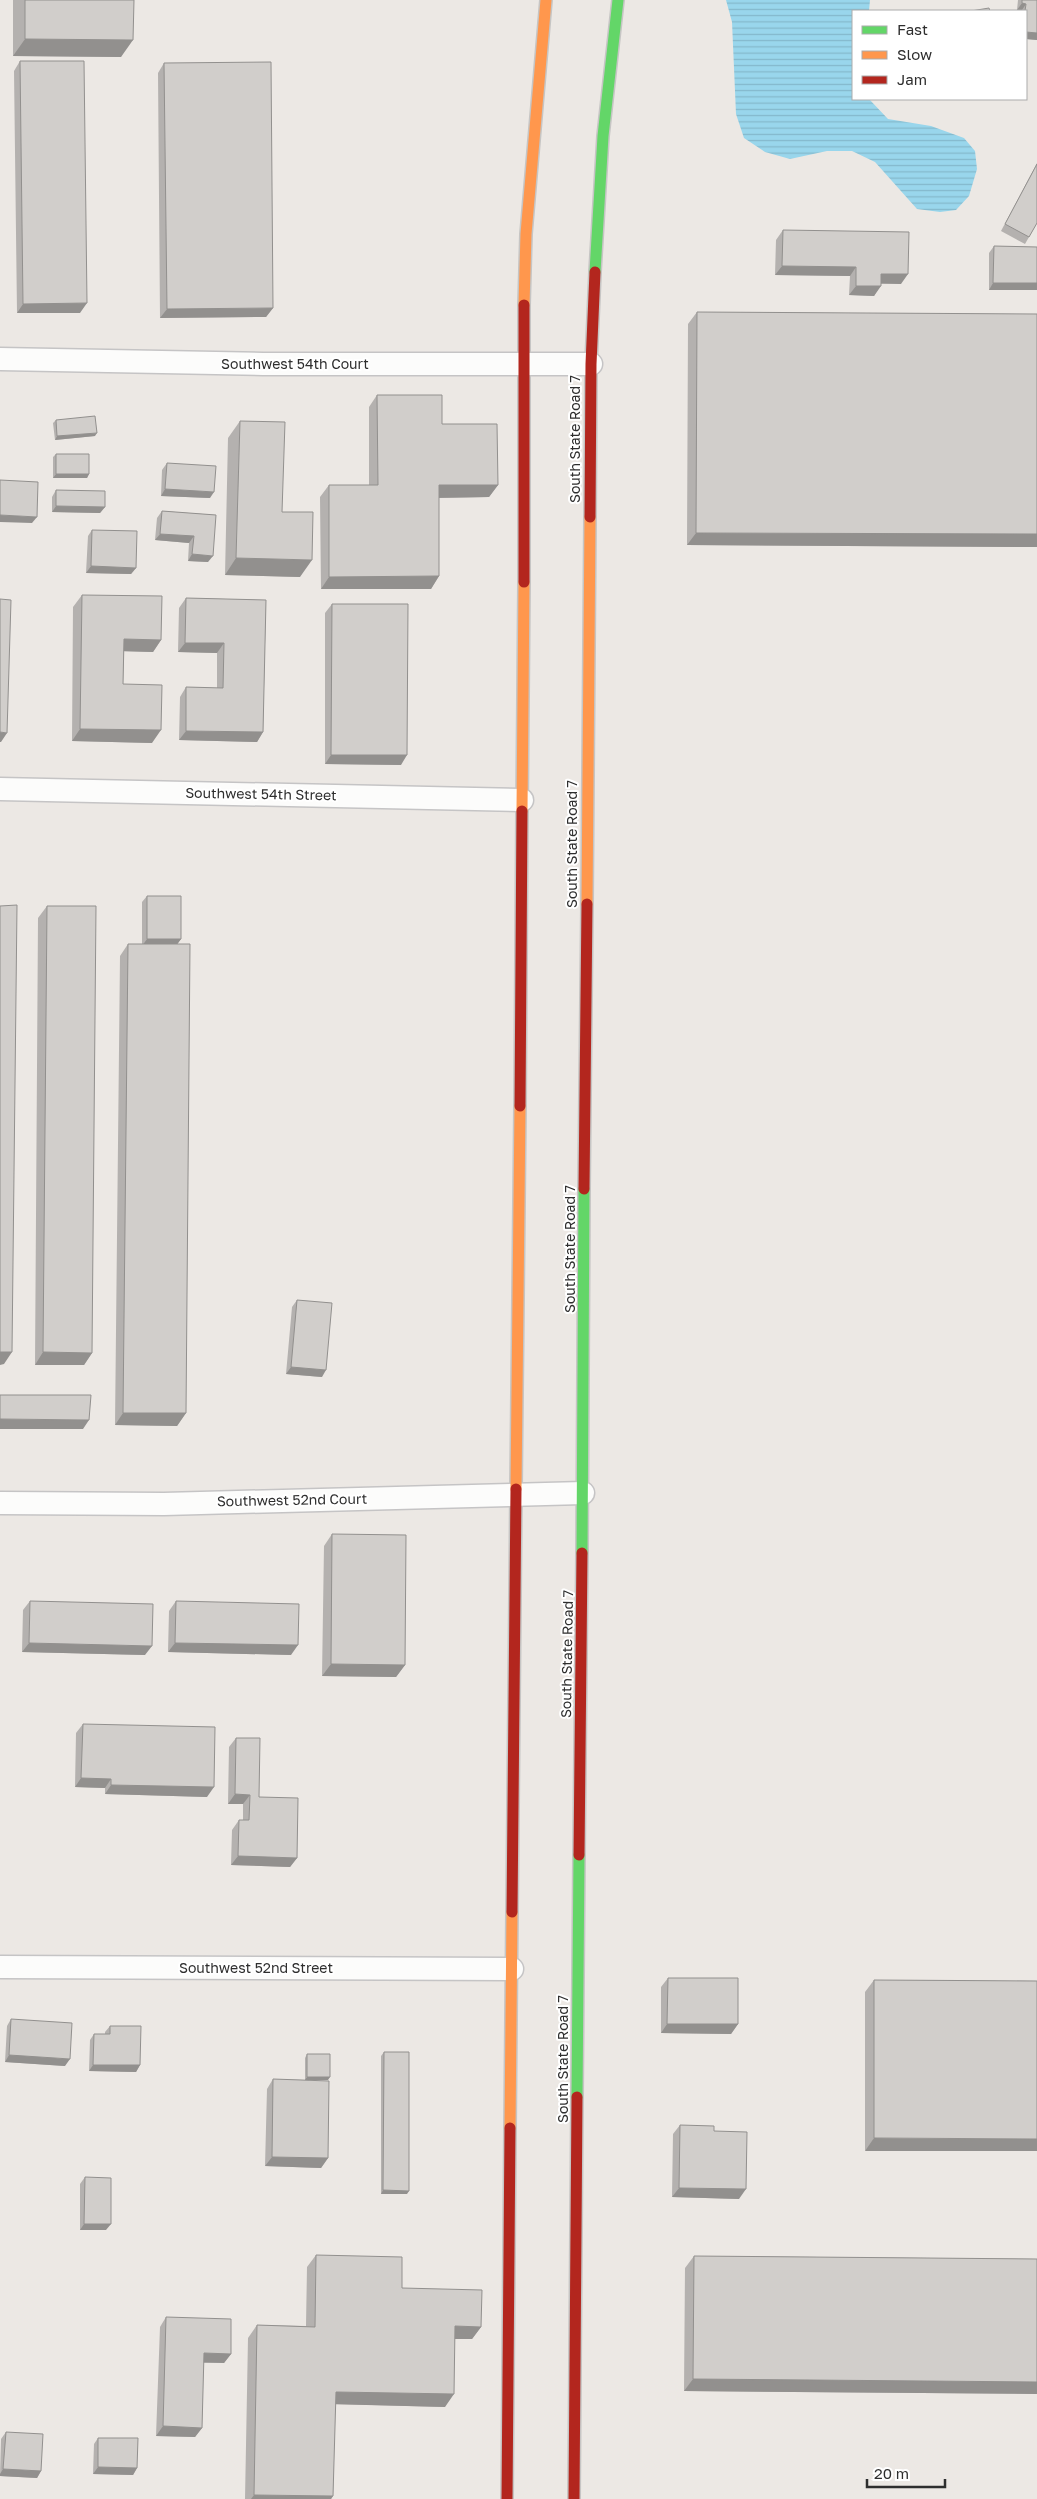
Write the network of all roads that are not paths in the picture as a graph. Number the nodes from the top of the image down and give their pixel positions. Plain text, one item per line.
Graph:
1 (546, 0) edge
2 (618, 0) edge
3 (0, 359) edge
4 (523, 364) junction
5 (591, 364) junction
6 (0, 789) edge
7 (522, 800) junction
8 (583, 1493) junction
9 (516, 1494) junction
10 (0, 1503) edge
11 (0, 1967) edge
12 (512, 1969) junction
13 (507, 2499) edge
14 (574, 2499) edge

1 - 4 main road
2 - 5 main road, South State Road 7
3 - 4 street, Southwest 54th Court
4 - 5 street, Southwest 54th Court
4 - 7 main road
5 - 8 main road, South State Road 7
6 - 7 street, Southwest 54th Street
7 - 9 main road
8 - 9 street, Southwest 52nd Court
8 - 14 main road, South State Road 7
9 - 10 street, Southwest 52nd Court
9 - 12 main road
11 - 12 street, Southwest 52nd Street
12 - 13 main road

